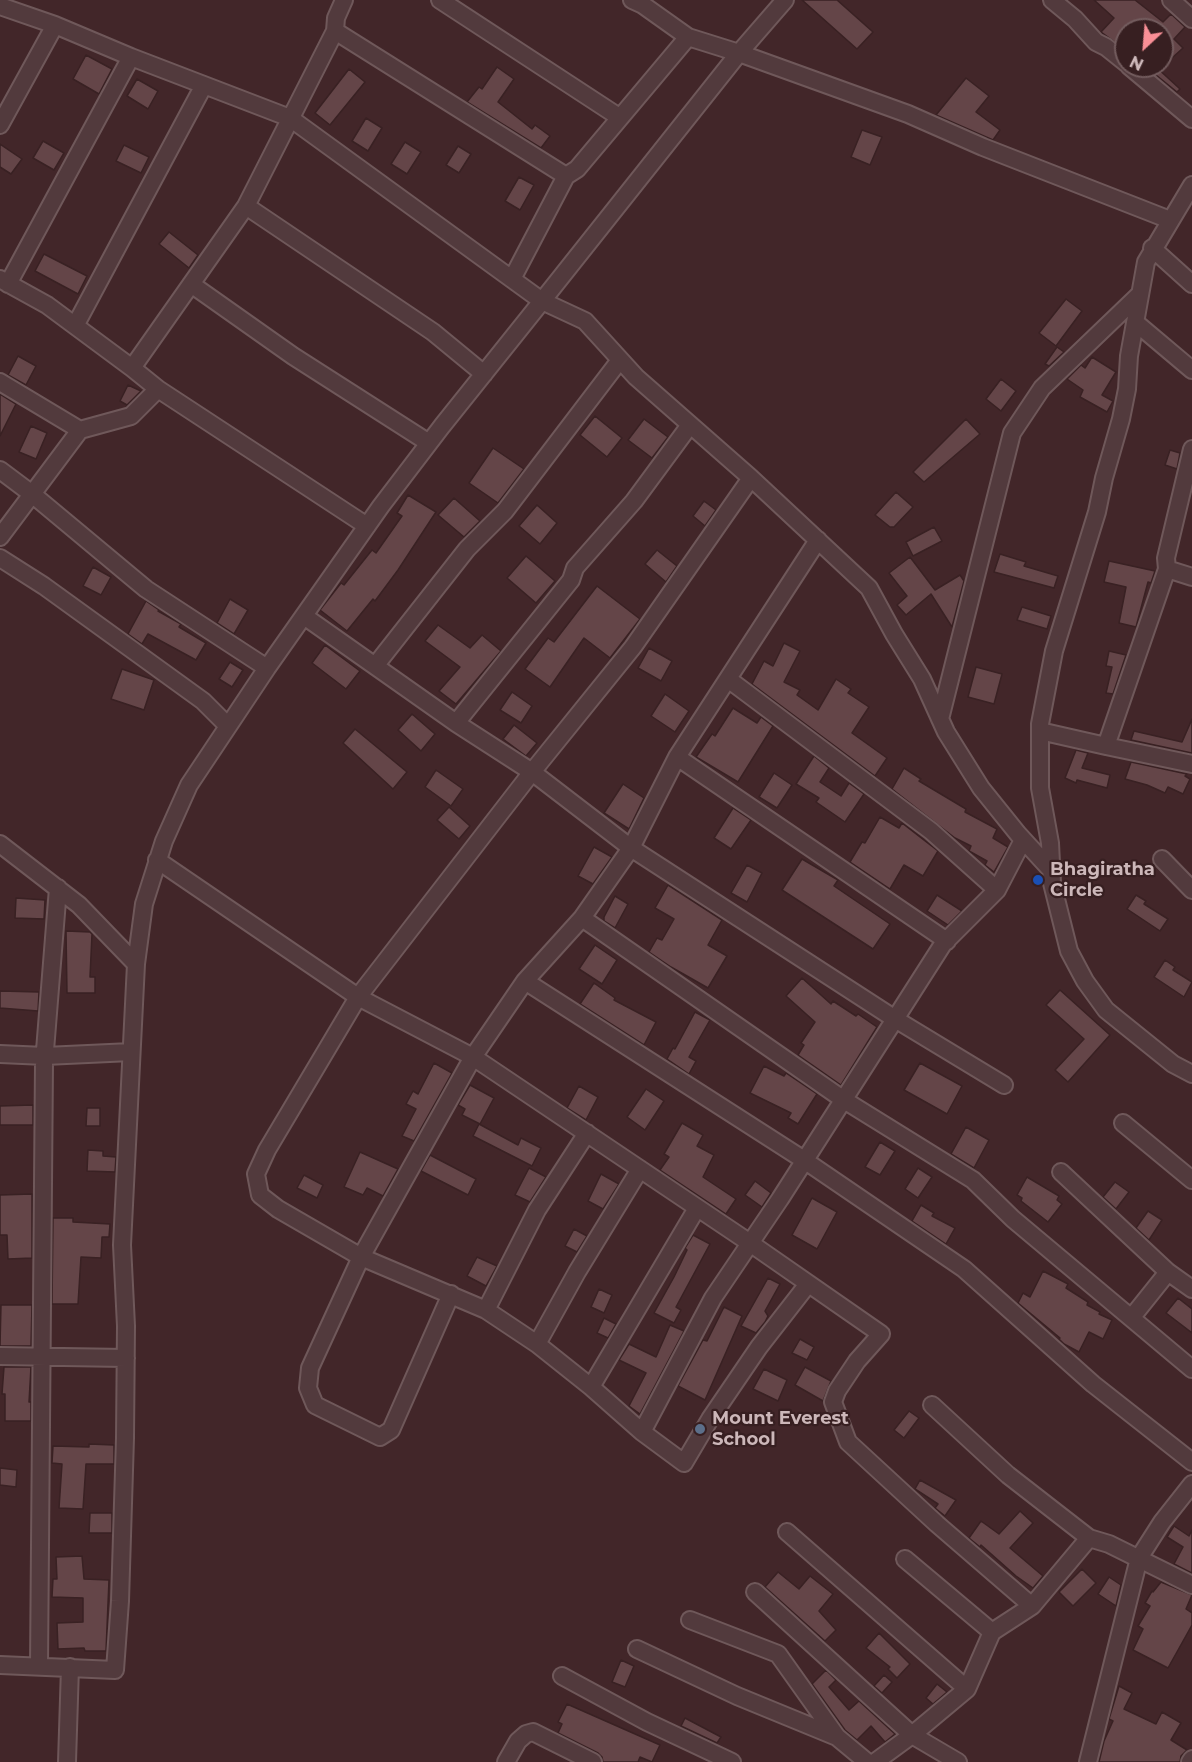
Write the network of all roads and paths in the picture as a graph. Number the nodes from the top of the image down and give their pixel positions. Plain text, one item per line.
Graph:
1 (344, 0) edge
2 (440, 0) edge
3 (785, 0) edge
4 (1052, 0) edge
5 (1171, 0) edge
6 (641, 2) edge
7 (0, 6) edge
8 (1192, 19) edge
9 (56, 25) junction
10 (335, 31) junction
11 (688, 37) junction
12 (739, 53) junction
13 (1114, 54) edge
14 (131, 57) junction
15 (1143, 78) edge
16 (204, 85) junction
17 (619, 117) junction
18 (290, 118) junction
19 (1192, 119) edge
20 (0, 125) edge
21 (566, 176) junction
22 (1192, 185) edge
23 (246, 206) junction
24 (1170, 220) junction
25 (1152, 248) junction
26 (512, 279) junction
27 (4, 282) edge
28 (191, 284) junction
29 (1192, 284) edge
30 (1140, 294) junction
31 (542, 301) junction
32 (1135, 322) junction
33 (75, 326) junction
34 (620, 360) junction
35 (132, 368) junction
36 (1192, 370) edge
37 (484, 374) junction
38 (0, 382) edge
39 (158, 389) junction
40 (690, 425) junction
41 (80, 430) junction
42 (429, 443) junction
43 (1192, 449) edge
44 (0, 470) edge
45 (751, 478) junction
46 (32, 494) junction
47 (367, 526) junction
48 (0, 537) edge
49 (818, 540) junction
50 (0, 558) edge
51 (1167, 569) junction
52 (1192, 577) edge
53 (304, 616) junction
54 (375, 666) junction
55 (267, 668) junction
56 (728, 679) junction
57 (940, 719) junction
58 (456, 723) junction
59 (228, 726) junction
60 (1040, 731) junction
61 (1106, 746) junction
62 (677, 757) junction
63 (1192, 764) edge
64 (532, 772) junction
65 (1023, 840) junction
66 (0, 844) edge
67 (631, 848) junction
68 (1162, 859) dead end
69 (157, 860) junction
70 (1051, 870) junction
71 (58, 888) junction
72 (997, 890) junction
73 (1192, 890) edge
74 (582, 918) junction
75 (947, 941) junction
76 (136, 964) junction
77 (525, 981) junction
78 (358, 997) junction
79 (895, 1019) junction
80 (0, 1054) edge
81 (131, 1057) junction
82 (473, 1057) junction
83 (44, 1060) junction
84 (0, 1062) edge
85 (1192, 1074) edge
86 (1004, 1085) dead end
87 (844, 1100) junction
88 (1123, 1123) dead end
89 (587, 1133) junction
90 (804, 1161) junction
91 (640, 1169) junction
92 (1061, 1172) dead end
93 (1192, 1180) edge
94 (697, 1208) junction
95 (750, 1243) junction
96 (361, 1257) junction
97 (1168, 1272) junction
98 (808, 1284) junction
99 (1192, 1289) edge
100 (451, 1294) junction
101 (486, 1310) junction
102 (1132, 1317) junction
103 (537, 1344) junction
104 (0, 1356) edge
105 (42, 1357) junction
106 (126, 1358) junction
107 (1192, 1369) edge
108 (591, 1387) junction
109 (932, 1405) dead end
110 (642, 1432) junction
111 (1192, 1462) edge
112 (1192, 1484) edge
113 (787, 1532) dead end
114 (1089, 1538) junction
115 (1139, 1558) junction
116 (905, 1559) dead end
117 (1192, 1586) edge
118 (755, 1592) dead end
119 (1032, 1606) junction
120 (690, 1620) dead end
121 (992, 1632) junction
122 (637, 1649) dead end
123 (0, 1665) edge
124 (39, 1666) junction
125 (70, 1667) junction
126 (562, 1676) dead end
127 (967, 1689) junction
128 (912, 1735) junction
129 (837, 1737) junction
130 (67, 1762) edge
131 (506, 1762) edge
132 (593, 1762) edge
133 (732, 1762) edge
134 (867, 1762) edge
135 (875, 1762) edge
136 (957, 1762) edge
137 (1088, 1762) edge

1 - 10 street
2 - 17 street
3 - 12 street
4 - 13 street
5 - 8 street
6 - 11 street
7 - 9 street
9 - 14 street
9 - 20 street
10 - 18 street
10 - 21 street
11 - 12 street
11 - 17 street
12 - 24 street
12 - 31 street
14 - 16 street
14 - 27 street
15 - 19 street
16 - 18 street
16 - 33 street
17 - 21 street
18 - 23 street
18 - 26 street
21 - 26 street
22 - 24 street
23 - 28 street
23 - 37 street
24 - 25 street
25 - 29 street
25 - 30 street
26 - 31 street
27 - 33 street
28 - 35 street
28 - 42 street
30 - 32 street
30 - 57 street
31 - 34 street
31 - 37 street
32 - 36 street
32 - 60 street
33 - 35 street
34 - 40 street
34 - 54 street
35 - 39 street
37 - 42 street
38 - 41 street
39 - 41 street
39 - 47 street
40 - 45 street
40 - 58 street
41 - 46 street
42 - 47 street
43 - 51 street
44 - 46 street
45 - 49 street
45 - 64 street
46 - 48 street
46 - 55 street
47 - 53 street
49 - 56 street
49 - 57 street
50 - 59 street
51 - 52 street
51 - 61 street
53 - 54 street
53 - 55 street
54 - 58 street
55 - 59 street
56 - 62 street
56 - 72 street
57 - 65 street
58 - 64 street
59 - 69 street
60 - 61 street
60 - 70 street
61 - 63 street
62 - 67 street
62 - 75 street
64 - 67 street
64 - 78 street
65 - 70 street
65 - 72 street
66 - 71 street
67 - 74 street
67 - 79 street
68 - 73 street
69 - 76 street
69 - 78 street
70 - 85 street
71 - 76 street
71 - 83 street
72 - 75 street
74 - 77 street
74 - 87 street
75 - 79 street
76 - 81 street
77 - 82 street
77 - 90 street
78 - 82 street
78 - 96 street
79 - 86 street
79 - 87 street
80 - 83 street
81 - 83 street
81 - 106 street
82 - 89 street
82 - 96 street
83 - 84 street
83 - 105 street
87 - 90 street
87 - 102 street
88 - 93 street
89 - 91 street
89 - 101 street
90 - 95 street
90 - 111 street
91 - 94 street
91 - 103 street
92 - 97 street
94 - 95 street
94 - 108 street
95 - 98 street
95 - 110 street
96 - 100 street
96 - 100 street
97 - 99 street
97 - 102 street
98 - 110 street
98 - 119 street
100 - 101 street
101 - 103 street
102 - 107 street
103 - 108 street
104 - 105 street
105 - 106 street
105 - 124 street
106 - 125 street
108 - 110 street
109 - 114 street
112 - 115 street
113 - 127 street
114 - 115 street
114 - 119 street
115 - 117 street
115 - 137 street
116 - 121 street
118 - 128 street
119 - 121 street
120 - 129 street
121 - 127 street
122 - 129 street
123 - 124 street
124 - 125 street
125 - 130 street
126 - 133 street
127 - 128 street
128 - 135 street
128 - 136 street
129 - 134 street
131 - 132 street

